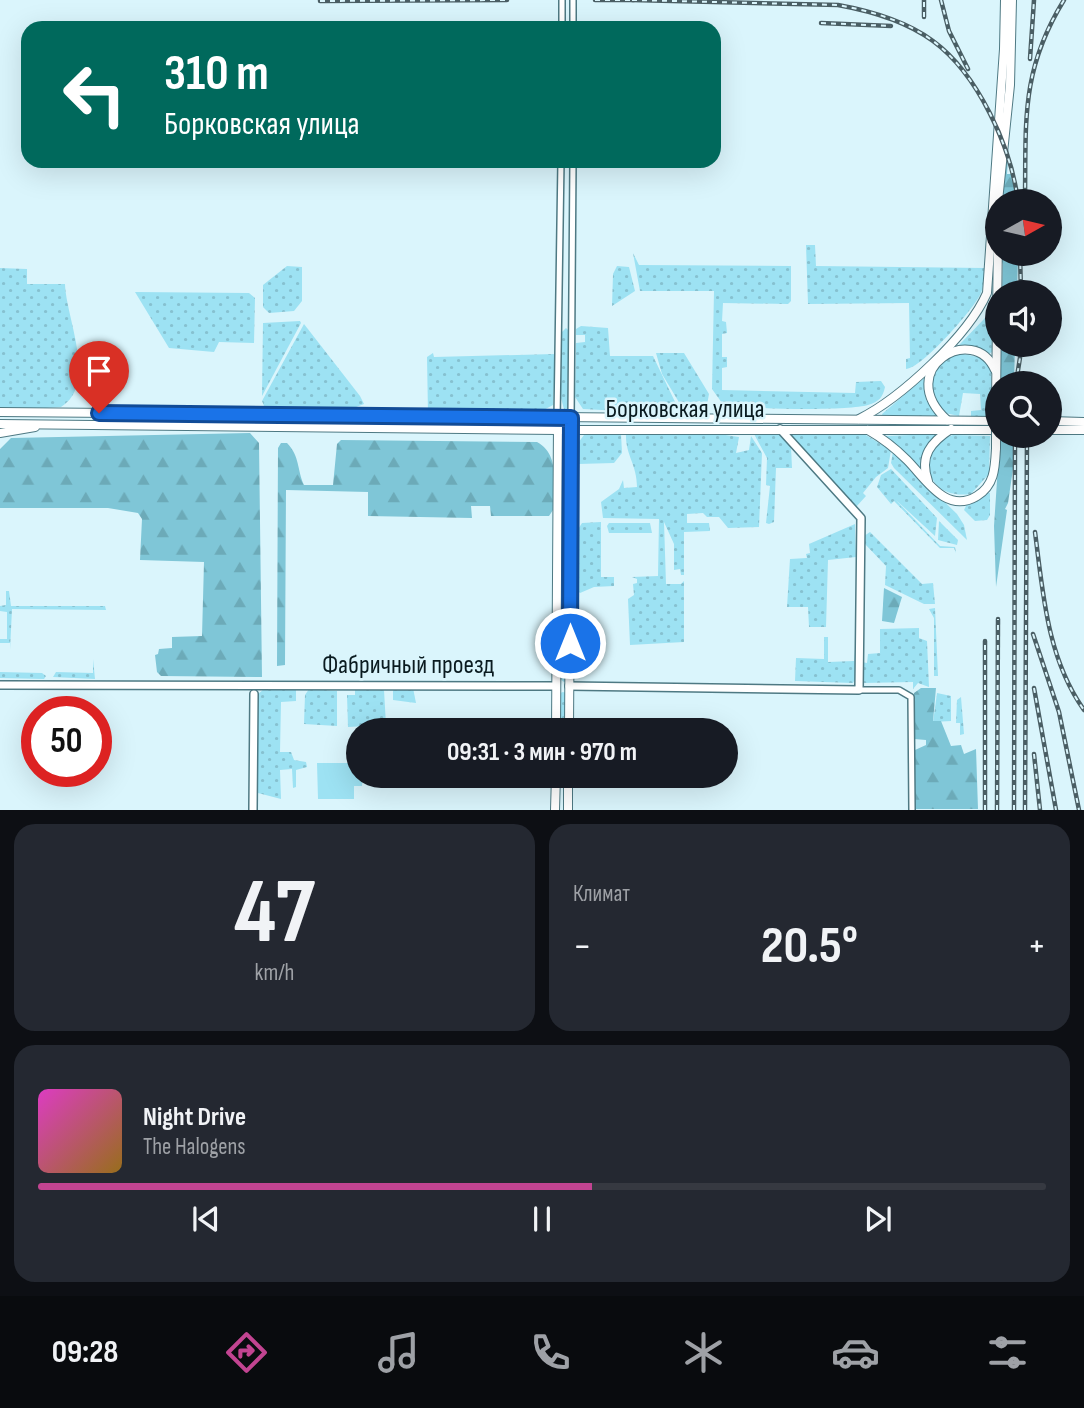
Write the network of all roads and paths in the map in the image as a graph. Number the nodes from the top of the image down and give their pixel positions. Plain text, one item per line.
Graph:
1 (562, 0) edge
2 (573, 0) edge
3 (1005, 0) edge
4 (1012, 0) edge
5 (562, 21) edge
6 (573, 21) edge
7 (561, 168) edge
8 (573, 168) edge
9 (999, 189) edge
10 (985, 307) edge
11 (980, 308) junction
12 (985, 357) junction
13 (992, 357) edge
14 (995, 371) edge
15 (0, 412) edge
16 (259, 415) junction
17 (571, 418) junction
18 (558, 419) junction
19 (947, 420) junction
20 (857, 421) junction
21 (985, 421) edge
22 (1062, 421) edge
23 (1084, 422) edge
24 (62, 423) junction
25 (0, 424) edge
26 (259, 425) junction
27 (780, 429) junction
28 (951, 429) junction
29 (558, 430) junction
30 (571, 430) junction
31 (868, 430) junction
32 (985, 430) edge
33 (1062, 430) edge
34 (1084, 430) edge
35 (0, 433) edge
36 (996, 448) edge
37 (930, 487) junction
38 (0, 685) edge
39 (556, 686) junction
40 (569, 686) junction
41 (859, 690) junction
42 (254, 694) dead end
43 (556, 718) edge
44 (569, 718) edge
45 (555, 788) edge
46 (568, 788) edge
47 (253, 810) edge
48 (555, 810) edge
49 (568, 810) edge
50 (912, 810) edge

1 - 5 street
2 - 6 street
3 - 11 main road
4 - 9 main road
7 - 18 street
8 - 17 street
10 - 11 main road
11 - 20 main road
12 - 13 main road
12 - 14 main road
12 - 19 main road
15 - 16 main road, Борковская улица
16 - 18 main road, Борковская улица
16 - 26 main road
17 - 18 main road, Борковская улица
17 - 20 main road, Борковская улица
17 - 30 main road
18 - 29 main road
19 - 20 main road, Борковская улица
19 - 21 main road, Борковская улица
22 - 23 main road
24 - 25 main road, Борковская улица
24 - 26 main road, Борковская улица
24 - 35 main road
26 - 29 main road, Борковская улица
27 - 30 main road, Борковская улица
27 - 31 main road, Борковская улица
27 - 41 street
28 - 31 main road, Борковская улица
28 - 32 main road, Борковская улица
28 - 37 main road
29 - 30 main road, Борковская улица
29 - 39 main road
30 - 40 main road
31 - 37 main road
33 - 34 main road
36 - 37 main road, bridge
38 - 39 street, Фабричный проезд
39 - 40 main road, Фабричный проезд
39 - 43 main road
40 - 41 street, Фабричный проезд
40 - 44 main road
41 - 50 street
42 - 47 street
45 - 48 main road
46 - 49 main road

